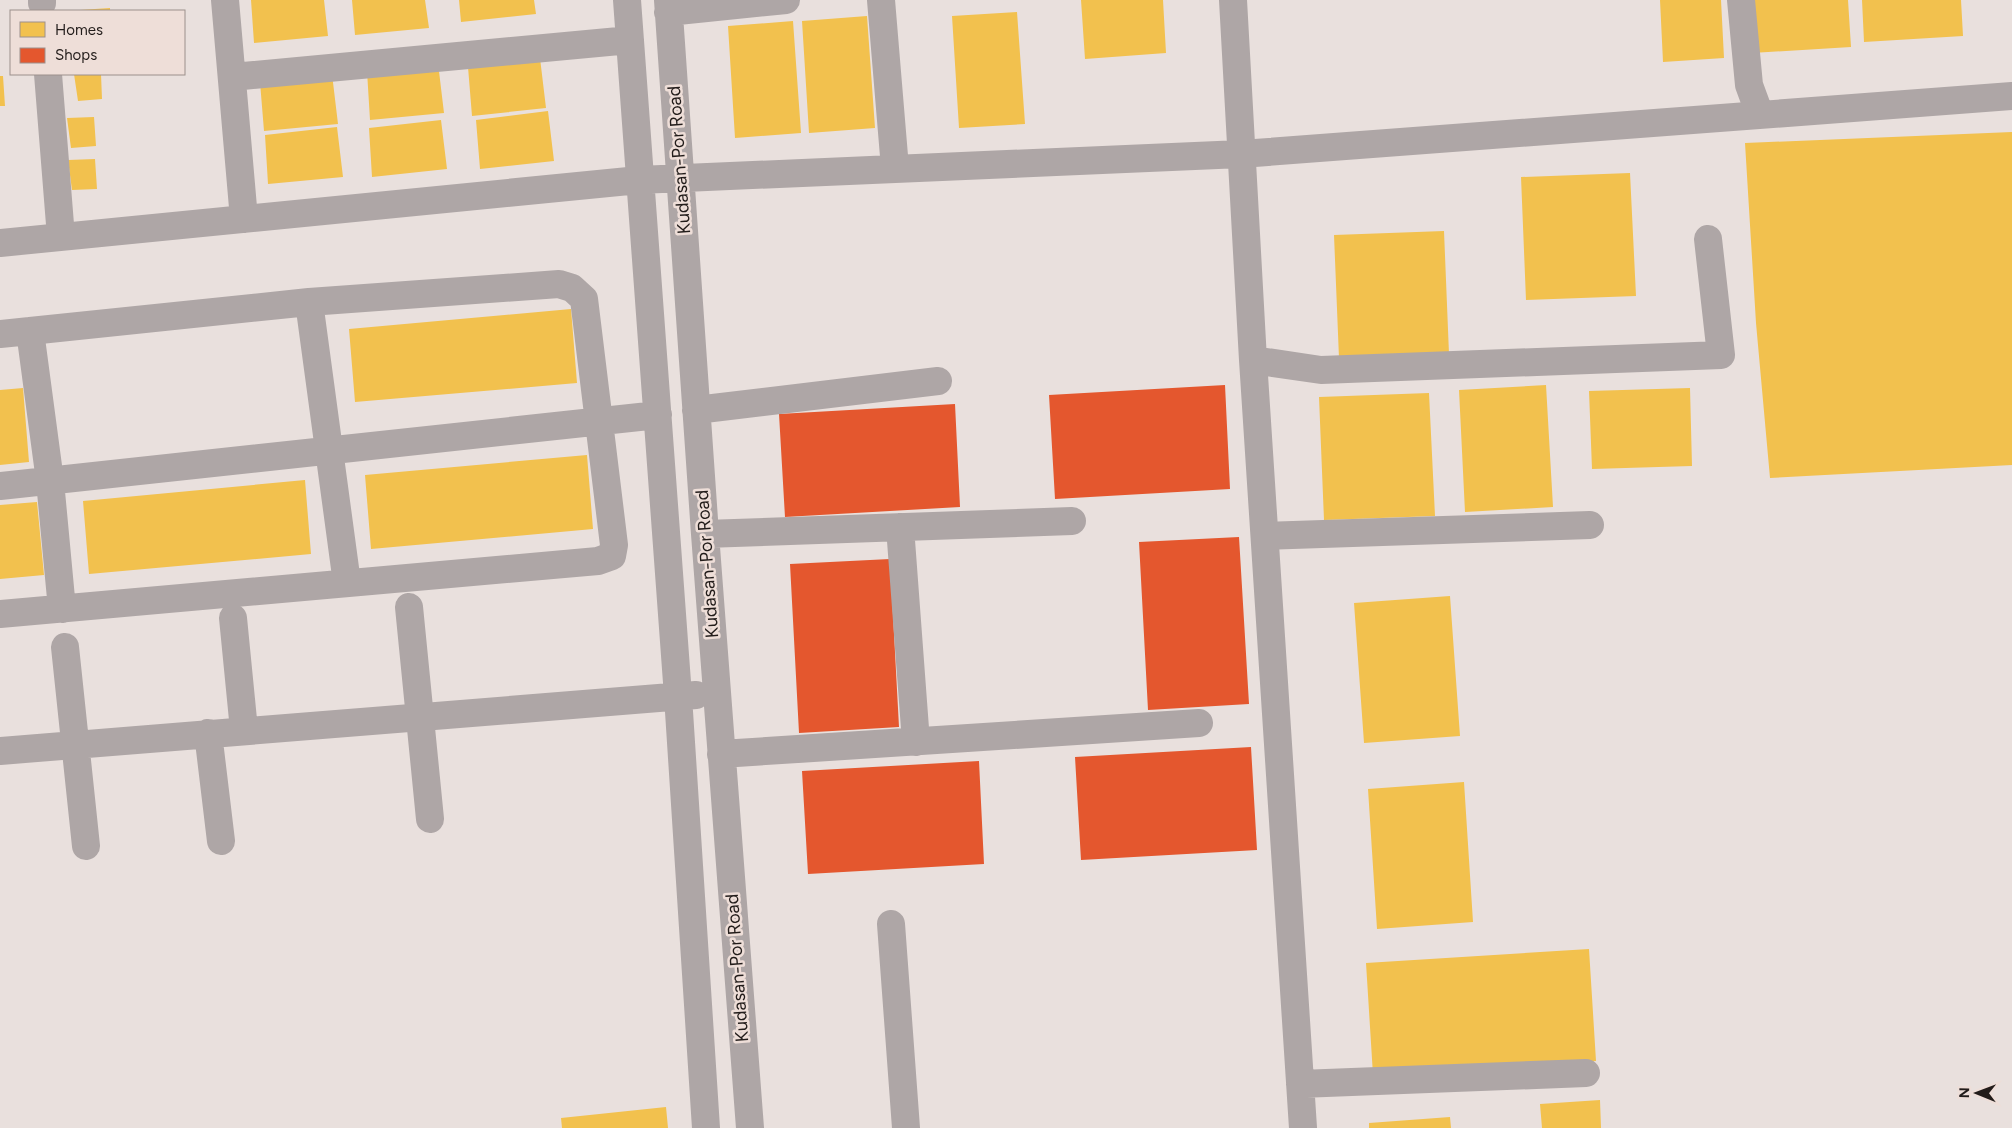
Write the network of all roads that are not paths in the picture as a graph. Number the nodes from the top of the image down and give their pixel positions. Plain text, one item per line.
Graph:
1 (225, 0) edge
2 (627, 0) edge
3 (786, 0) edge
4 (881, 0) edge
5 (1233, 0) edge
6 (1741, 0) edge
7 (668, 6) edge
8 (630, 40) junction
9 (48, 75) edge
10 (232, 77) junction
11 (2012, 96) edge
12 (1760, 115) junction
13 (1241, 154) junction
14 (895, 168) junction
15 (680, 177) junction
16 (639, 180) junction
17 (244, 219) junction
18 (60, 237) junction
19 (1708, 239) dead end
20 (0, 243) edge
21 (309, 302) junction
22 (30, 331) junction
23 (0, 334) edge
24 (1253, 360) junction
25 (938, 381) dead end
26 (696, 410) junction
27 (658, 415) junction
28 (599, 422) junction
29 (328, 452) junction
30 (50, 482) junction
31 (0, 486) edge
32 (1072, 521) dead end
33 (1590, 525) dead end
34 (900, 527) junction
35 (704, 534) junction
36 (1265, 536) junction
37 (347, 584) junction
38 (409, 608) dead end
39 (62, 609) junction
40 (0, 614) edge
41 (233, 618) dead end
42 (65, 647) dead end
43 (716, 694) junction
44 (678, 696) junction
45 (420, 716) junction
46 (1199, 723) dead end
47 (244, 730) junction
48 (208, 733) junction
49 (916, 742) junction
50 (76, 744) junction
51 (0, 752) edge
52 (721, 754) junction
53 (430, 819) dead end
54 (221, 841) dead end
55 (86, 846) dead end
56 (892, 924) dead end
57 (1586, 1073) dead end
58 (1300, 1084) junction
59 (706, 1128) edge
60 (750, 1128) edge
61 (906, 1128) edge
62 (1303, 1128) edge

1 - 10 street
2 - 8 street
3 - 7 street
4 - 14 street
5 - 13 street
6 - 12 street
7 - 15 street, Kudasan-Por Road
8 - 10 street
8 - 16 street
9 - 18 street
10 - 17 street
11 - 12 street
12 - 13 street
13 - 14 street
13 - 24 street
14 - 15 street
15 - 16 street
15 - 26 street, Kudasan-Por Road
16 - 17 street
16 - 27 street
17 - 18 street
18 - 20 street
19 - 24 street
21 - 22 street
21 - 28 street
21 - 29 street
22 - 23 street
22 - 30 street
24 - 36 street
25 - 26 street
26 - 35 street, Kudasan-Por Road
27 - 28 street
27 - 44 street
28 - 29 street
28 - 37 street
29 - 30 street
29 - 37 street
30 - 31 street
30 - 39 street
32 - 34 street
33 - 36 street
34 - 35 street
34 - 49 street
35 - 43 street, Kudasan-Por Road
36 - 58 street
37 - 39 street
38 - 45 street
39 - 40 street
41 - 47 street
42 - 50 street
43 - 44 street
43 - 52 street, Kudasan-Por Road
44 - 45 street
44 - 59 street
45 - 47 street
45 - 53 street
46 - 49 street
47 - 48 street
48 - 50 street
48 - 54 street
49 - 52 street
50 - 51 street
50 - 55 street
52 - 60 street, Kudasan-Por Road
56 - 61 street
57 - 58 street
58 - 62 street

